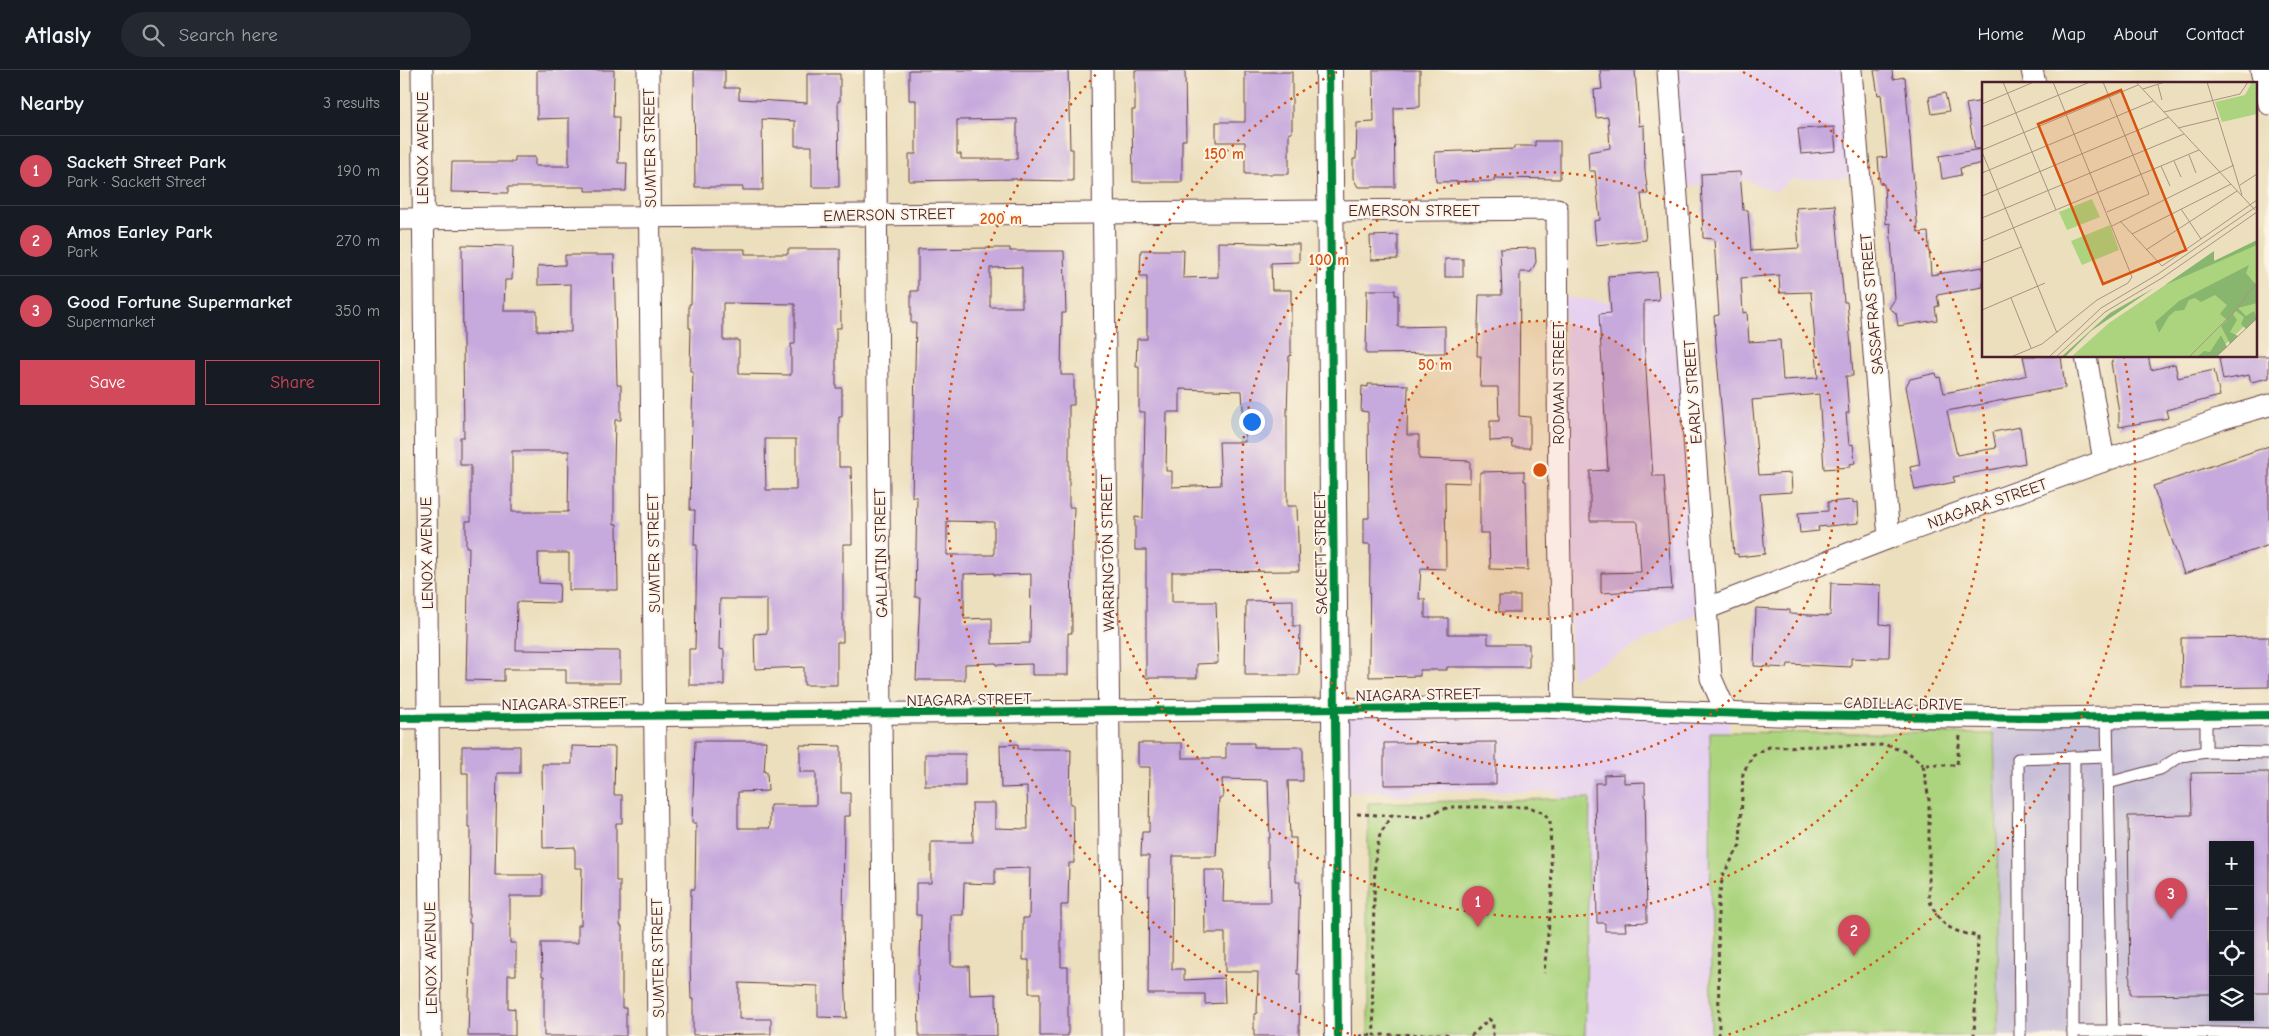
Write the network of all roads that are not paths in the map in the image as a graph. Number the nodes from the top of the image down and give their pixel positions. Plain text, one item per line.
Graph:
1 (422, 70) edge
2 (648, 70) edge
3 (875, 70) edge
4 (1102, 70) edge
5 (1330, 70) edge
6 (1668, 70) edge
7 (1851, 70) edge
8 (2261, 70) edge
9 (2269, 104) edge
10 (1558, 209) joint
11 (1331, 210) junction
12 (1104, 212) junction
13 (876, 214) junction
14 (650, 216) junction
15 (400, 219) edge
16 (423, 219) junction
17 (2086, 358) edge
18 (2269, 406) edge
19 (2104, 461) junction
20 (1889, 538) junction
21 (1708, 608) junction
22 (1537, 707) joint
23 (1563, 708) junction
24 (1335, 709) junction
25 (1108, 712) junction
26 (1726, 712) junction
27 (881, 714) junction
28 (2269, 715) edge
29 (654, 716) junction
30 (2206, 716) junction
31 (400, 718) edge
32 (428, 718) junction
33 (2107, 718) junction
34 (2206, 752) junction
35 (2269, 753) edge
36 (2107, 756) junction
37 (2074, 757) junction
38 (2108, 783) junction
39 (2113, 1031) junction
40 (2073, 1033) edge
41 (2269, 1034) edge
42 (431, 1036) edge
43 (658, 1036) edge
44 (884, 1036) edge
45 (1112, 1036) edge
46 (1338, 1036) edge
47 (2020, 1036) edge

1 - 16 street, LENOX AVENUE
2 - 14 street, SUMTER STREET
3 - 13 street, GALLATIN STREET
4 - 12 street, WARRINGTON STREET
5 - 11 street, SACKETT STREET
6 - 21 street, EARLY STREET
7 - 20 street, SASSAFRAS STREET
8 - 9 street
10 - 11 street, EMERSON STREET
10 - 23 street, RODMAN STREET
11 - 12 street, EMERSON STREET
11 - 24 street, SACKETT STREET
12 - 13 street, EMERSON STREET
12 - 25 street, WARRINGTON STREET
13 - 14 street, EMERSON STREET
13 - 27 street, GALLATIN STREET
14 - 16 street, EMERSON STREET
14 - 29 street, SUMTER STREET
15 - 16 street, EMERSON STREET
16 - 32 street, LENOX AVENUE
17 - 19 street
18 - 19 street, NIAGARA STREET
19 - 20 street, NIAGARA STREET
20 - 21 street, NIAGARA STREET
21 - 26 street, EARLY STREET
22 - 23 street, CADILLAC DRIVE
22 - 24 street, NIAGARA STREET
23 - 26 street, CADILLAC DRIVE
24 - 25 street, NIAGARA STREET
24 - 46 street, SACKETT STREET
25 - 27 street, NIAGARA STREET
25 - 45 street, WARRINGTON STREET
26 - 33 street, CADILLAC DRIVE
27 - 29 street, NIAGARA STREET
27 - 44 street, GALLATIN STREET
28 - 30 street, CADILLAC DRIVE
29 - 32 street, NIAGARA STREET
29 - 43 street, SUMTER STREET
30 - 33 street, CADILLAC DRIVE
30 - 34 lane
31 - 32 street, NIAGARA STREET
32 - 42 street, LENOX AVENUE
33 - 36 lane
34 - 35 lane
34 - 38 lane
36 - 37 lane
36 - 38 lane
37 - 40 lane
37 - 47 lane
38 - 39 lane
39 - 40 lane
39 - 41 lane

